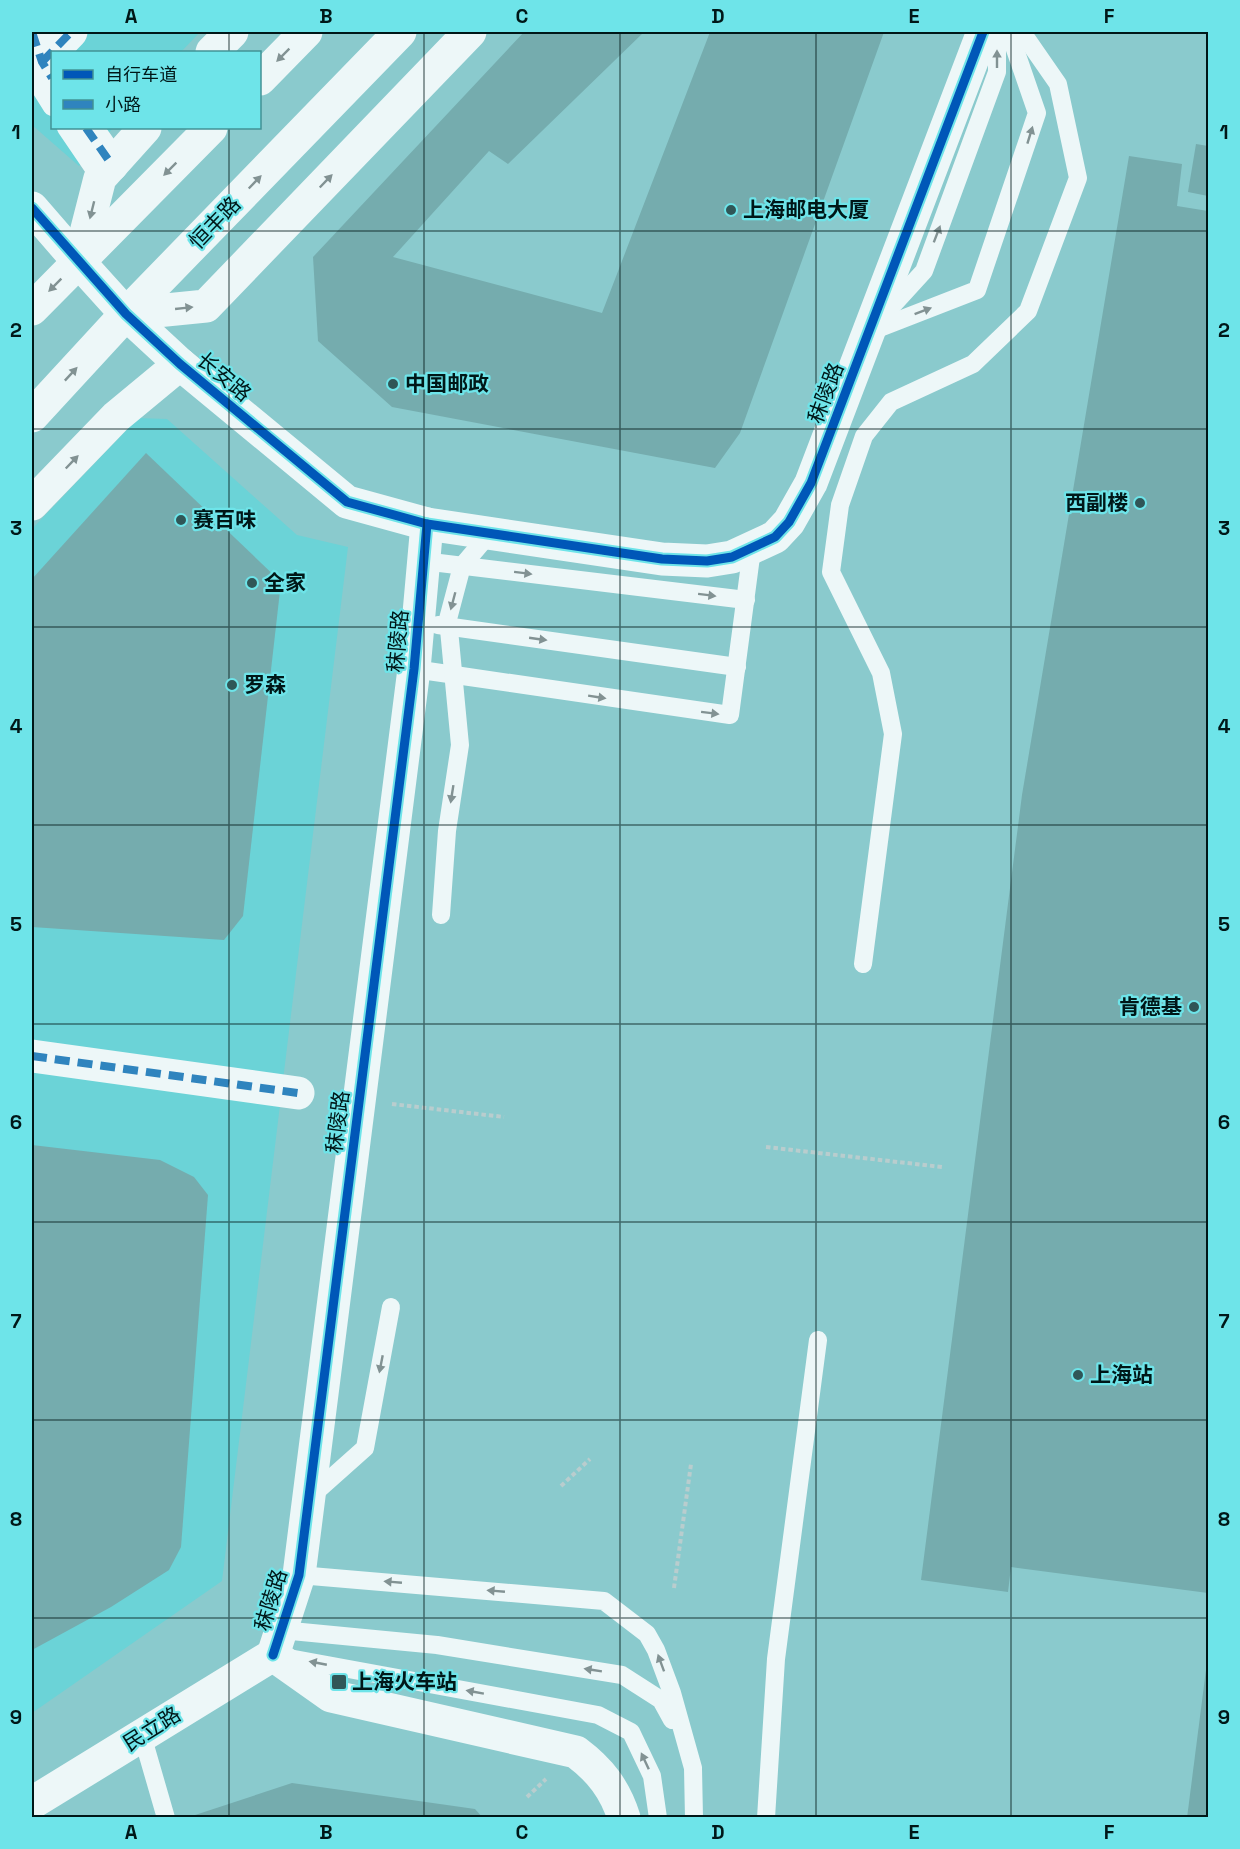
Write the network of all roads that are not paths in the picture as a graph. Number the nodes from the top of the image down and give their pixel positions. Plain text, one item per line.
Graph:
1 (32, 32) edge
2 (70, 32) edge
3 (232, 32) edge
4 (306, 32) edge
5 (400, 32) edge
6 (470, 32) edge
7 (983, 32) edge
8 (997, 32) edge
9 (1009, 32) edge
10 (1022, 32) edge
11 (57, 51) edge
12 (213, 51) edge
13 (51, 59) edge
14 (42, 72) edge
15 (261, 78) edge
16 (51, 104) edge
17 (67, 129) edge
18 (86, 129) edge
19 (144, 129) edge
20 (210, 129) edge
21 (106, 171) junction
22 (32, 208) edge
23 (78, 261) junction
24 (32, 309) edge
25 (126, 315) junction
26 (869, 332) junction
27 (180, 364) junction
28 (32, 417) edge
29 (32, 504) edge
30 (427, 524) junction
31 (490, 533) junction
32 (752, 549) junction
33 (423, 561) junction
34 (462, 566) junction
35 (746, 600) junction
36 (433, 625) junction
37 (736, 667) junction
38 (414, 669) junction
39 (453, 675) junction
40 (441, 915) dead end
41 (863, 964) dead end
42 (32, 1056) edge
43 (298, 1093) dead end
44 (391, 1307) dead end
45 (818, 1340) dead end
46 (309, 1498) junction
47 (299, 1575) junction
48 (277, 1643) junction
49 (142, 1735) junction
50 (683, 1740) junction
51 (32, 1803) edge
52 (166, 1818) edge
53 (624, 1818) edge
54 (658, 1818) edge
55 (694, 1818) edge
56 (766, 1818) edge

1 - 14 street
2 - 11 street
3 - 12 street
4 -> 15 street
25 -> 5 street, 恒丰路
25 -> 6 street
7 - 26 street, 秣陵路
26 -> 8 lane
26 -> 9 lane
10 - 41 lane
13 - 14 street
14 - 16 lane
17 - 21 lane
18 - 21 street
19 - 21 street
20 -> 23 street
21 -> 23 street
22 - 23 street, 长安路
23 -> 24 street
23 - 25 street, 长安路
25 - 27 street, 长安路
28 -> 25 street, 恒丰路
26 - 32 street, 秣陵路
29 -> 27 street
27 - 30 street, 长安路
30 - 31 street, 秣陵路
30 - 33 street, 秣陵路
31 - 32 street, 秣陵路
31 - 34 lane
32 - 35 lane
33 - 34 lane
33 - 36 street, 秣陵路
34 -> 35 lane
34 -> 36 lane
35 - 37 lane
36 -> 37 lane
36 - 38 street, 秣陵路
36 - 39 lane
39 -> 37 lane
38 - 39 lane
38 - 46 street, 秣陵路
39 -> 40 lane
42 - 43 street
44 -> 46 lane
45 - 56 lane
46 - 47 street, 秣陵路
47 - 48 street, 秣陵路
50 -> 47 lane
48 - 49 street, 民立路
50 -> 48 lane
48 - 53 street, 秣陵路
54 -> 48 lane
49 - 51 street, 民立路
49 - 52 lane
50 - 55 lane

